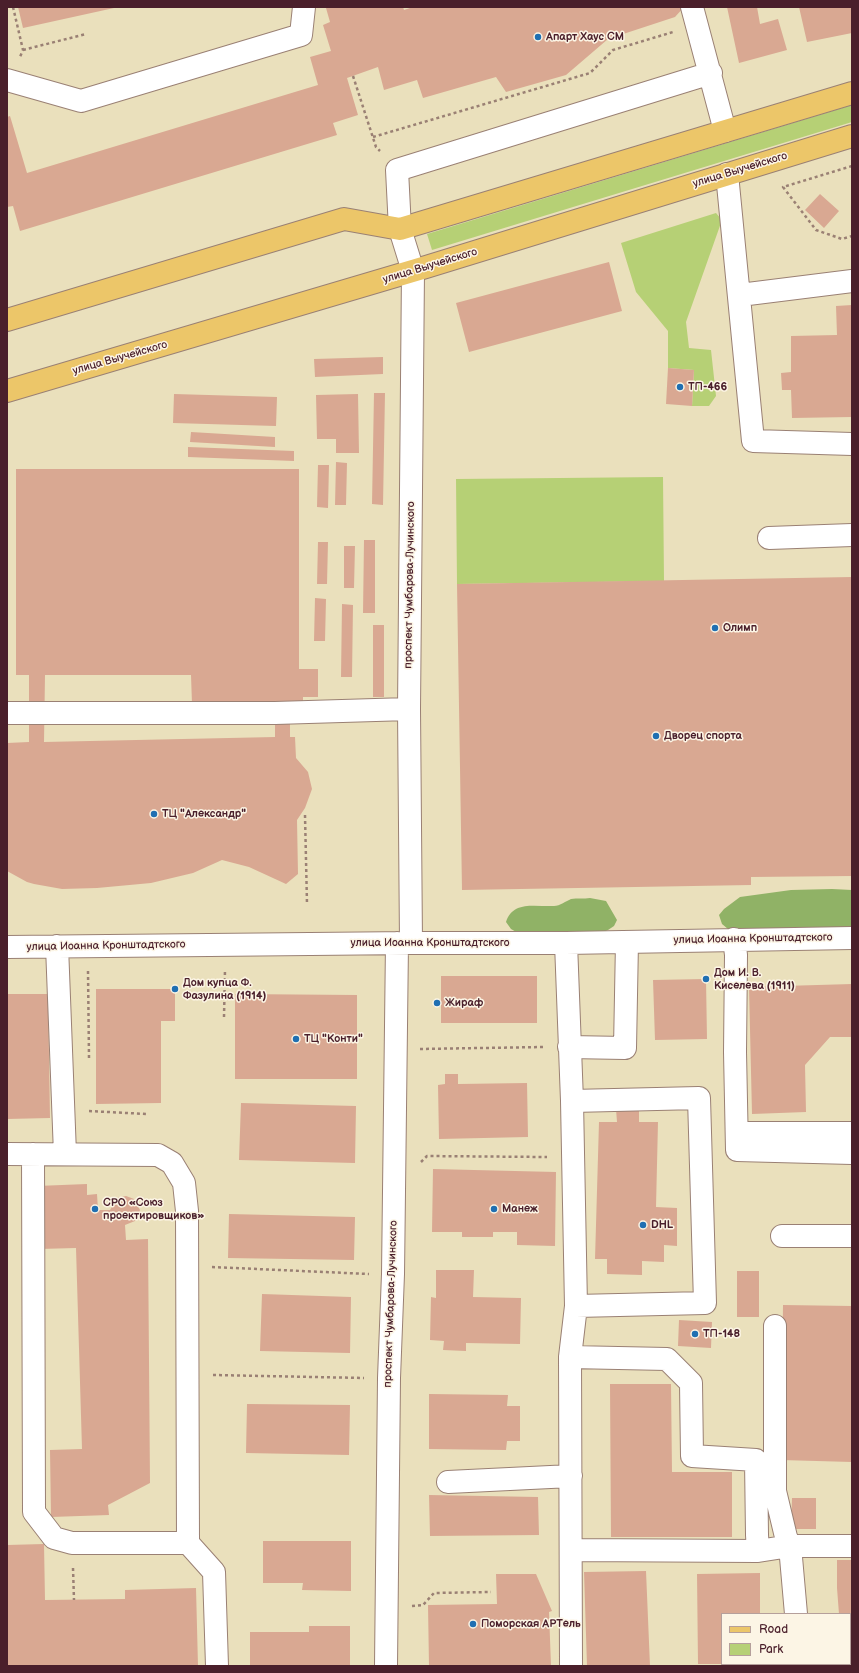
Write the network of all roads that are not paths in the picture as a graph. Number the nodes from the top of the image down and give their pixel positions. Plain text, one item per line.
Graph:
1 (304, 7) edge
2 (695, 16) edge
3 (12, 71) edge
4 (711, 73) junction
5 (852, 93) edge
6 (726, 131) junction
7 (852, 136) edge
8 (727, 174) junction
9 (400, 230) junction
10 (413, 271) junction
11 (852, 282) edge
12 (740, 295) junction
13 (7, 320) edge
14 (7, 391) edge
15 (852, 444) edge
16 (852, 535) edge
17 (769, 538) dead end
18 (409, 709) junction
19 (7, 714) edge
20 (852, 938) edge
21 (734, 939) junction
22 (627, 942) junction
23 (404, 943) junction
24 (566, 943) junction
25 (58, 946) junction
26 (7, 947) edge
27 (569, 1047) junction
28 (572, 1101) junction
29 (736, 1133) junction
30 (852, 1133) edge
31 (852, 1153) edge
32 (7, 1154) edge
33 (32, 1154) junction
34 (65, 1154) junction
35 (782, 1236) dead end
36 (852, 1236) edge
37 (576, 1306) junction
38 (775, 1326) dead end
39 (570, 1357) junction
40 (571, 1476) junction
41 (448, 1482) dead end
42 (188, 1543) junction
43 (790, 1546) junction
44 (852, 1546) edge
45 (572, 1550) junction
46 (758, 1551) junction
47 (796, 1613) edge
48 (217, 1666) edge
49 (386, 1666) edge
50 (571, 1666) edge

1 - 3 street
2 - 4 street
4 - 6 street
4 - 9 street, проспект Чумбарова-Лучинского
5 - 6 main road
6 - 9 main road
7 - 8 main road, улица Выучейского
8 - 10 main road, улица Выучейского
8 - 12 street
9 - 10 street, проспект Чумбарова-Лучинского
9 - 13 main road
10 - 14 main road, улица Выучейского
10 - 18 street, проспект Чумбарова-Лучинского
11 - 12 street
12 - 15 street
16 - 17 street
18 - 19 street
18 - 23 street, проспект Чумбарова-Лучинского
20 - 21 street, улица Иоанна Кронштадтского
21 - 22 street, улица Иоанна Кронштадтского
21 - 29 street
22 - 24 street, улица Иоанна Кронштадтского
22 - 27 street
23 - 24 street, улица Иоанна Кронштадтского
23 - 25 street, улица Иоанна Кронштадтского
23 - 49 street, проспект Чумбарова-Лучинского
24 - 27 street
25 - 26 street, улица Иоанна Кронштадтского
25 - 34 street
27 - 28 street
28 - 37 street
28 - 37 street
29 - 30 street
29 - 31 street
32 - 33 street
33 - 34 street
33 - 42 street
34 - 42 street
35 - 36 street
37 - 39 street
38 - 43 street
39 - 40 street
39 - 46 street
40 - 41 street
40 - 45 street
42 - 48 street
43 - 44 street
43 - 46 street
43 - 47 street
45 - 46 street
45 - 50 street

